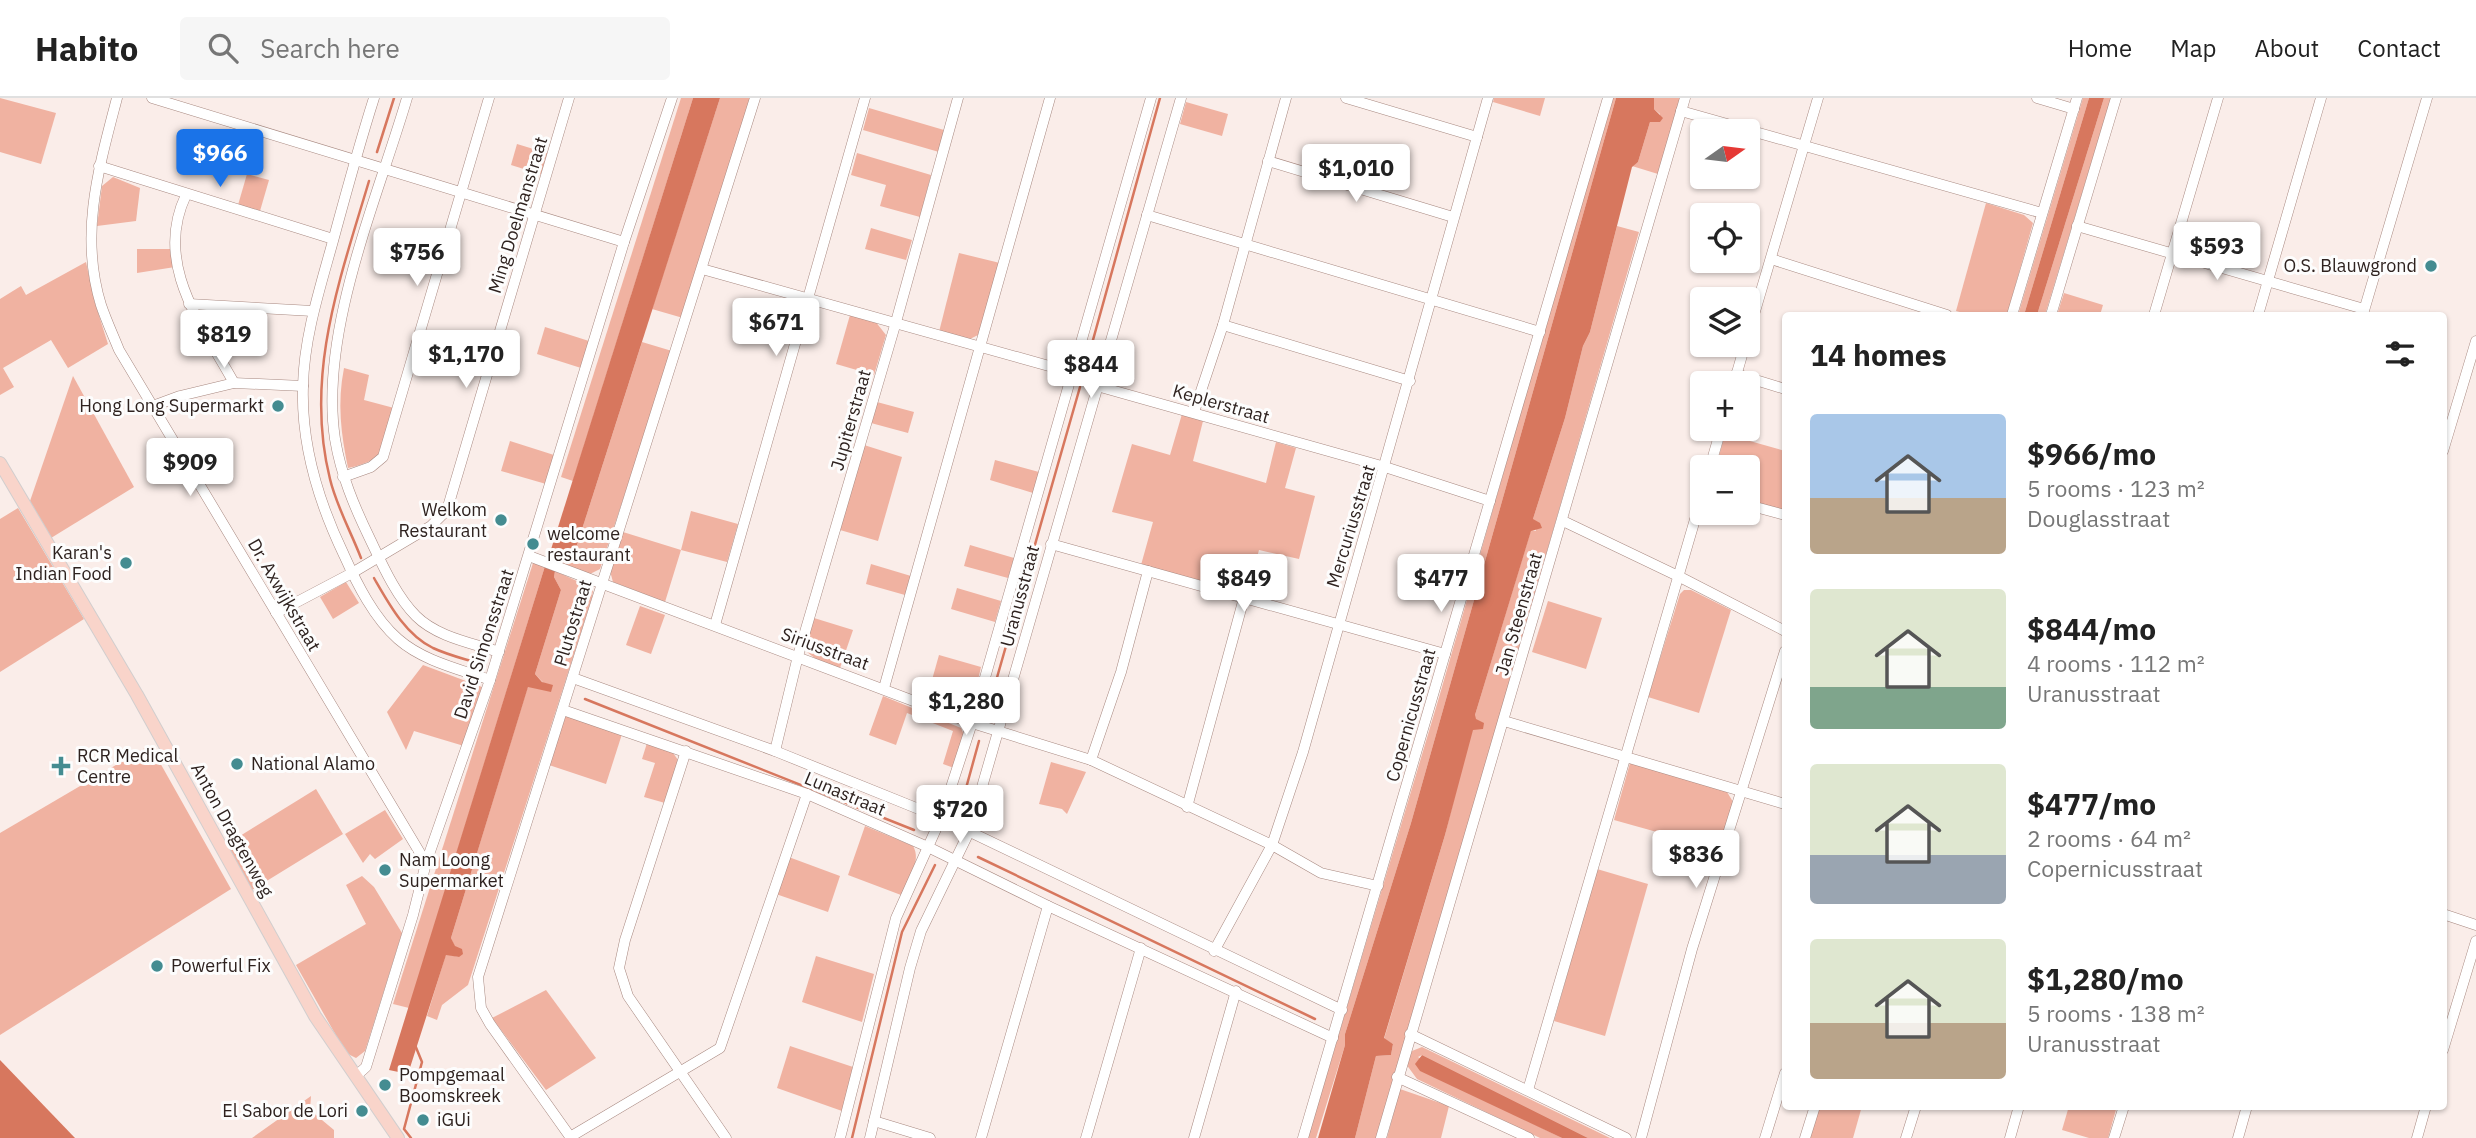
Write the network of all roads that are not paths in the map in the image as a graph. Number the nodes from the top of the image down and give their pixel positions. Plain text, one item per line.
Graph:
1 (117, 98) edge
2 (152, 98) edge
3 (374, 98) edge
4 (407, 98) edge
5 (489, 98) edge
6 (569, 98) edge
7 (672, 98) edge
8 (755, 98) edge
9 (865, 98) edge
10 (958, 98) edge
11 (1050, 98) edge
12 (1152, 98) edge
13 (1181, 98) edge
14 (1286, 98) edge
15 (1346, 98) edge
16 (1488, 98) edge
17 (1608, 98) edge
18 (1685, 98) edge
19 (1818, 98) edge
20 (2037, 98) edge
21 (2077, 98) edge
22 (2116, 98) edge
23 (2218, 98) edge
24 (2321, 98) edge
25 (2427, 98) edge
26 (2074, 109) junction
27 (1681, 111) junction
28 (1476, 138) junction
29 (1805, 144) junction
30 (354, 158) junction
31 (1268, 161) junction
32 (99, 166) junction
33 (382, 170) junction
34 (459, 194) junction
35 (186, 195) junction
36 (534, 214) junction
37 (2042, 214) junction
38 (1147, 215) junction
39 (1453, 218) junction
40 (2077, 226) junction
41 (333, 239) junction
42 (624, 242) junction
43 (1245, 242) junction
44 (2173, 253) junction
45 (1771, 259) junction
46 (702, 270) junction
47 (2268, 281) junction
48 (1760, 295) edge
49 (809, 299) junction
50 (1432, 299) junction
51 (189, 304) junction
52 (313, 311) junction
53 (1938, 312) edge
54 (2013, 312) edge
55 (2052, 312) edge
56 (2155, 312) edge
57 (2259, 312) edge
58 (2363, 312) edge
59 (896, 322) junction
60 (1223, 325) junction
61 (1540, 332) junction
62 (2476, 341) edge
63 (980, 347) junction
64 (1074, 373) junction
65 (1409, 381) junction
66 (234, 383) junction
67 (1760, 384) edge
68 (303, 386) junction
69 (1097, 386) junction
70 (1782, 388) edge
71 (153, 407) junction
72 (1194, 412) junction
73 (2447, 439) edge
74 (0, 463) edge
75 (1385, 467) junction
76 (343, 477) junction
77 (1490, 501) junction
78 (1760, 508) edge
79 (1782, 514) edge
80 (1563, 522) junction
81 (1693, 525) edge
82 (1051, 544) junction
83 (379, 556) junction
84 (534, 558) junction
85 (1148, 570) junction
86 (352, 573) junction
87 (1678, 576) junction
88 (602, 584) junction
89 (1244, 598) junction
90 (276, 613) junction
91 (1338, 624) junction
92 (715, 625) junction
93 (1782, 629) edge
94 (499, 652) junction
95 (1445, 654) junction
96 (798, 656) junction
97 (1782, 661) edge
98 (573, 678) junction
99 (490, 680) junction
100 (884, 688) junction
101 (563, 710) junction
102 (1504, 721) junction
103 (972, 723) junction
104 (999, 732) junction
105 (686, 751) junction
106 (775, 751) junction
107 (1626, 758) junction
108 (1091, 760) junction
109 (1743, 791) junction
110 (807, 794) junction
111 (1782, 803) edge
112 (1187, 807) junction
113 (941, 818) junction
114 (969, 832) junction
115 (1272, 845) junction
116 (928, 847) junction
117 (956, 860) junction
118 (426, 863) junction
119 (1378, 886) junction
120 (1048, 906) junction
121 (2447, 915) edge
122 (2476, 925) edge
123 (2476, 941) edge
124 (1141, 948) junction
125 (1214, 951) junction
126 (1236, 991) junction
127 (1342, 1010) junction
128 (1410, 1034) junction
129 (2447, 1037) edge
130 (1333, 1038) junction
131 (680, 1071) junction
132 (356, 1076) junction
133 (1397, 1077) junction
134 (1782, 1083) edge
135 (1528, 1090) junction
136 (1814, 1110) edge
137 (1915, 1110) edge
138 (2018, 1110) edge
139 (2123, 1110) edge
140 (2246, 1110) edge
141 (2425, 1110) edge
142 (874, 1121) junction
143 (1509, 1134) edge
144 (398, 1138) edge
145 (571, 1138) edge
146 (726, 1138) edge
147 (840, 1138) edge
148 (870, 1138) edge
149 (930, 1138) edge
150 (981, 1138) edge
151 (1086, 1138) edge
152 (1194, 1138) edge
153 (1303, 1138) edge
154 (1381, 1138) edge
155 (1529, 1138) edge
156 (1626, 1138) edge
157 (1641, 1138) edge
158 (1765, 1138) edge
159 (1805, 1138) edge
160 (1906, 1138) edge
161 (2010, 1138) edge
162 (2114, 1138) edge
163 (2238, 1138) edge
164 (2417, 1138) edge

1 - 32 street, Dr. Axwijkstraat
2 - 30 street
3 - 30 street
4 - 33 street
5 - 34 street
6 - 36 street, Ming Doelmanstraat
7 - 42 street, David Simonsstraat
8 - 46 street, Plutostraat
9 - 49 street
10 - 59 street, Jupiterstraat
11 - 63 street
12 - 64 street, Uranusstraat
13 - 38 street, Uranusstraat
14 - 31 street
15 - 28 street
16 - 28 street, Mercuriusstraat
17 - 61 street, Copernicusstraat
18 - 27 street, Jan Steenstraat
19 - 29 street
20 - 26 street
21 - 26 street
22 - 40 street
23 - 44 street
24 - 47 street
25 - 58 street
26 - 37 street
27 - 29 street
27 - 80 street, Jan Steenstraat
28 - 39 street, Mercuriusstraat
29 - 37 street
29 - 45 street
30 - 33 street
30 - 41 street
31 - 39 street
31 - 43 street
32 - 35 street
32 - 71 street, Dr. Axwijkstraat
33 - 34 street
33 - 76 street
34 - 36 street
34 - 76 street
35 - 41 street
35 - 51 street
36 - 42 street
36 - 83 street, Ming Doelmanstraat
37 - 54 street
38 - 43 street
38 - 69 street, Uranusstraat
39 - 50 street, Mercuriusstraat
40 - 44 street
40 - 55 street
41 - 52 street
42 - 84 street, David Simonsstraat
43 - 50 street
43 - 60 street
44 - 47 street
44 - 56 street
45 - 48 street
45 - 53 street
46 - 49 street, Keplerstraat
46 - 88 street, Plutostraat
47 - 57 street
47 - 58 street
49 - 59 street, Keplerstraat
49 - 92 street
50 - 61 street
50 - 65 street, Mercuriusstraat
51 - 52 street
51 - 66 street
52 - 68 street
59 - 63 street, Keplerstraat
59 - 96 street, Jupiterstraat
60 - 65 street
60 - 72 street
61 - 77 street, Copernicusstraat
62 - 73 street
63 - 64 street, Keplerstraat
63 - 100 street
64 - 69 street, Keplerstraat
64 - 103 street, Uranusstraat
65 - 75 street, Mercuriusstraat
66 - 68 street
66 - 71 street
67 - 70 street
68 - 86 street
69 - 72 street, Keplerstraat
69 - 82 street, Uranusstraat
71 - 90 street, Dr. Axwijkstraat
72 - 75 street, Keplerstraat
74 - 132 main road, Anton Dragtenweg
75 - 77 street, Keplerstraat
75 - 91 street, Mercuriusstraat
76 - 83 street
77 - 95 street, Copernicusstraat
78 - 79 street
80 - 87 street
80 - 102 street, Jan Steenstraat
81 - 87 street
82 - 85 street
82 - 104 street, Uranusstraat
83 - 86 street, Ming Doelmanstraat
83 - 94 street
84 - 88 street, Siriusstraat
84 - 94 street, David Simonsstraat
85 - 89 street
85 - 108 street
86 - 90 street, Ming Doelmanstraat
86 - 99 street
87 - 93 street
87 - 107 street
88 - 92 street, Siriusstraat
88 - 98 street, Plutostraat
89 - 91 street
89 - 112 street
90 - 118 street, Dr. Axwijkstraat
91 - 95 street
91 - 115 street, Mercuriusstraat
92 - 96 street, Siriusstraat
94 - 99 street, David Simonsstraat
95 - 119 street, Copernicusstraat
96 - 100 street, Siriusstraat
96 - 106 street, Jupiterstraat
97 - 109 street
98 - 101 street, Plutostraat
98 - 106 street, Lunastraat
99 - 118 street, David Simonsstraat
100 - 103 street, Siriusstraat
101 - 105 street, Lunastraat
101 - 145 street, Plutostraat
102 - 107 street
102 - 128 street, Jan Steenstraat
103 - 104 street, Siriusstraat
103 - 113 street, Uranusstraat
104 - 108 street, Siriusstraat
104 - 114 street, Uranusstraat
105 - 110 street, Lunastraat
105 - 131 street
106 - 113 street, Lunastraat
107 - 109 street
107 - 135 street
108 - 112 street, Siriusstraat
109 - 111 street
109 - 157 street
110 - 116 street, Lunastraat
110 - 131 street
112 - 115 street, Siriusstraat
113 - 114 street, Lunastraat
113 - 116 street, Uranusstraat
114 - 117 street, Uranusstraat
114 - 125 street, Lunastraat
115 - 119 street, Siriusstraat
115 - 125 street, Mercuriusstraat
116 - 117 street, Lunastraat
116 - 147 street, Uranusstraat
117 - 120 street, Lunastraat
117 - 142 street, Uranusstraat
118 - 132 street, David Simonsstraat
119 - 127 street, Copernicusstraat
120 - 124 street, Lunastraat
120 - 150 street
121 - 122 street
123 - 129 street
124 - 126 street, Lunastraat
124 - 151 street
125 - 127 street, Lunastraat
126 - 130 street, Lunastraat
126 - 152 street
127 - 130 street, Copernicusstraat
128 - 133 street, Jan Steenstraat
128 - 135 street
130 - 153 street, Copernicusstraat
131 - 145 street
131 - 146 street
132 - 144 main road, Anton Dragtenweg
133 - 143 street
133 - 154 street, Jan Steenstraat
134 - 158 street
135 - 156 street
136 - 159 street
137 - 160 street
138 - 161 street
139 - 162 street
140 - 163 street
141 - 164 street
142 - 148 street, Uranusstraat
142 - 149 street
143 - 155 street

